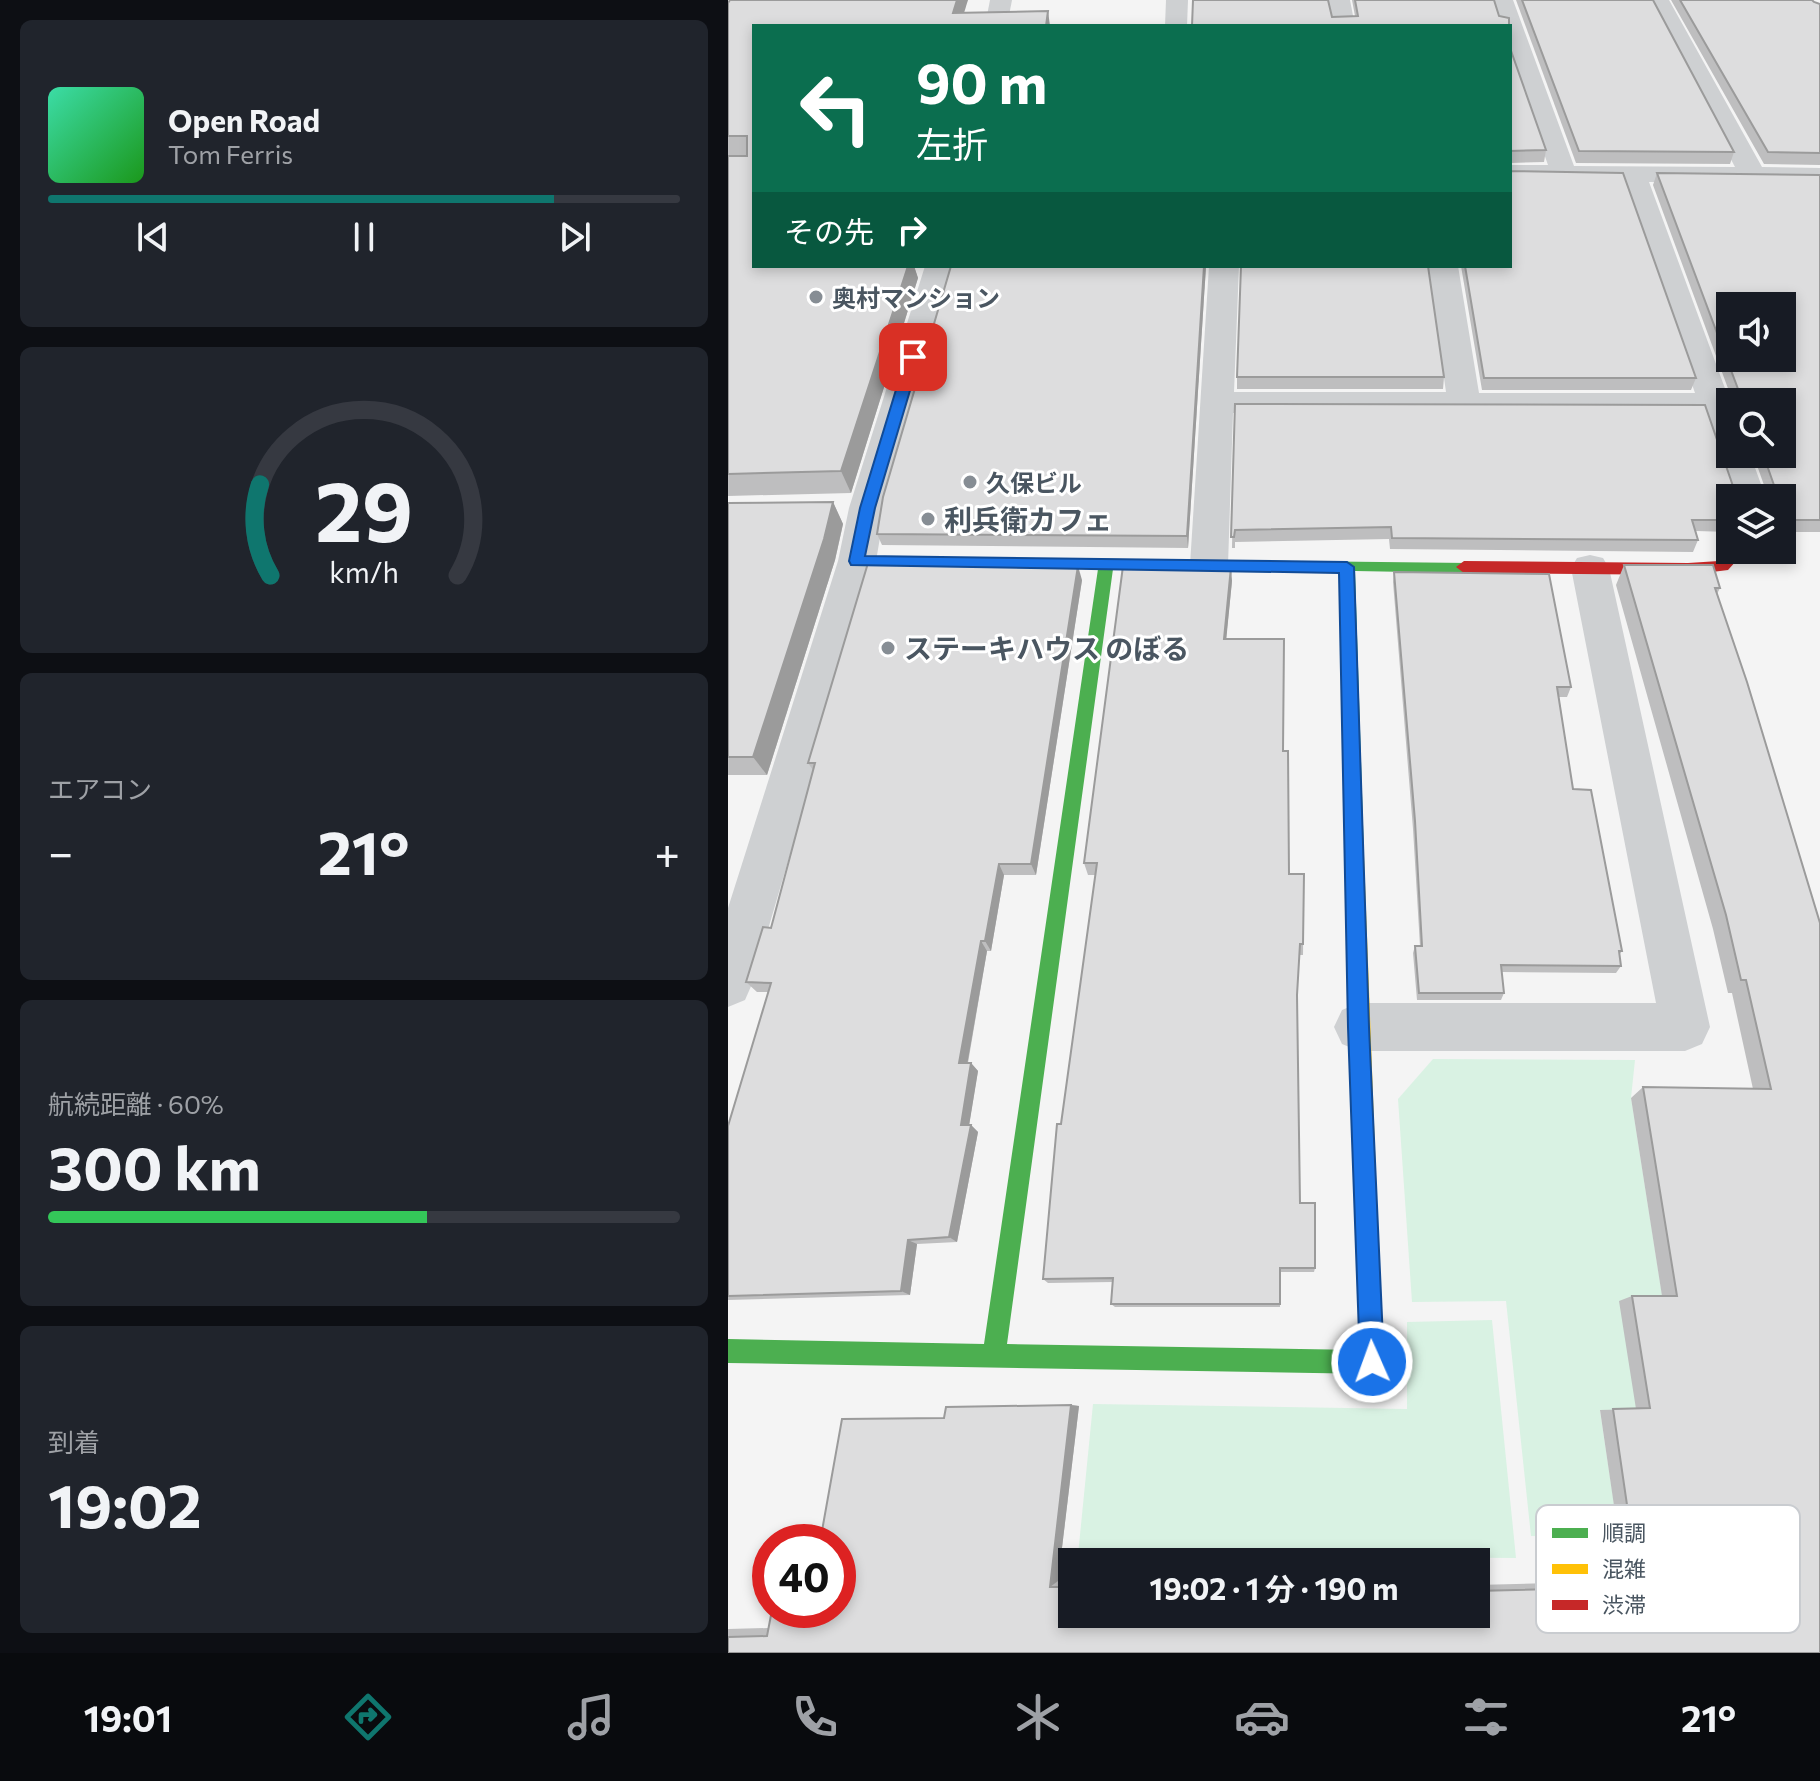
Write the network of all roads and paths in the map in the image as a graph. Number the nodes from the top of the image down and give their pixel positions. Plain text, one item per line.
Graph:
1 (1001, 0) edge
2 (1177, 0) edge
3 (1339, 0) edge
4 (1502, 0) edge
5 (1658, 0) edge
6 (996, 24) edge
7 (1176, 24) edge
8 (1344, 24) edge
9 (1511, 24) edge
10 (1512, 28) edge
11 (1512, 173) edge
12 (1564, 174) junction
13 (1633, 175) junction
14 (1753, 175) junction
15 (1820, 176) edge
16 (939, 268) edge
17 (1224, 268) edge
18 (1443, 268) edge
19 (1217, 402) junction
20 (1464, 402) junction
21 (1715, 404) junction
22 (1716, 407) edge
23 (867, 508) junction
24 (827, 511) edge
25 (857, 561) junction
26 (1106, 563) junction
27 (1725, 564) edge
28 (1209, 565) junction
29 (1347, 567) junction
30 (1590, 568) junction
31 (742, 895) edge
32 (728, 984) edge
33 (1359, 1027) junction
34 (728, 1351) edge
35 (994, 1354) junction

1 - 6 street
2 - 7 street
3 - 8 street
4 - 9 street
5 - 14 street
10 - 12 street
11 - 12 street
12 - 13 street
13 - 14 street
13 - 21 street
14 - 15 street
16 - 23 street
17 - 19 street
18 - 20 street
19 - 20 street
19 - 28 street
20 - 21 street
21 - 22 street
23 - 24 street
23 - 25 street
25 - 26 street
25 - 31 street
26 - 28 street
26 - 35 street
27 - 30 street
28 - 29 street
29 - 30 street
29 - 33 street
30 - 33 street
31 - 32 street
33 - 35 street
34 - 35 street

